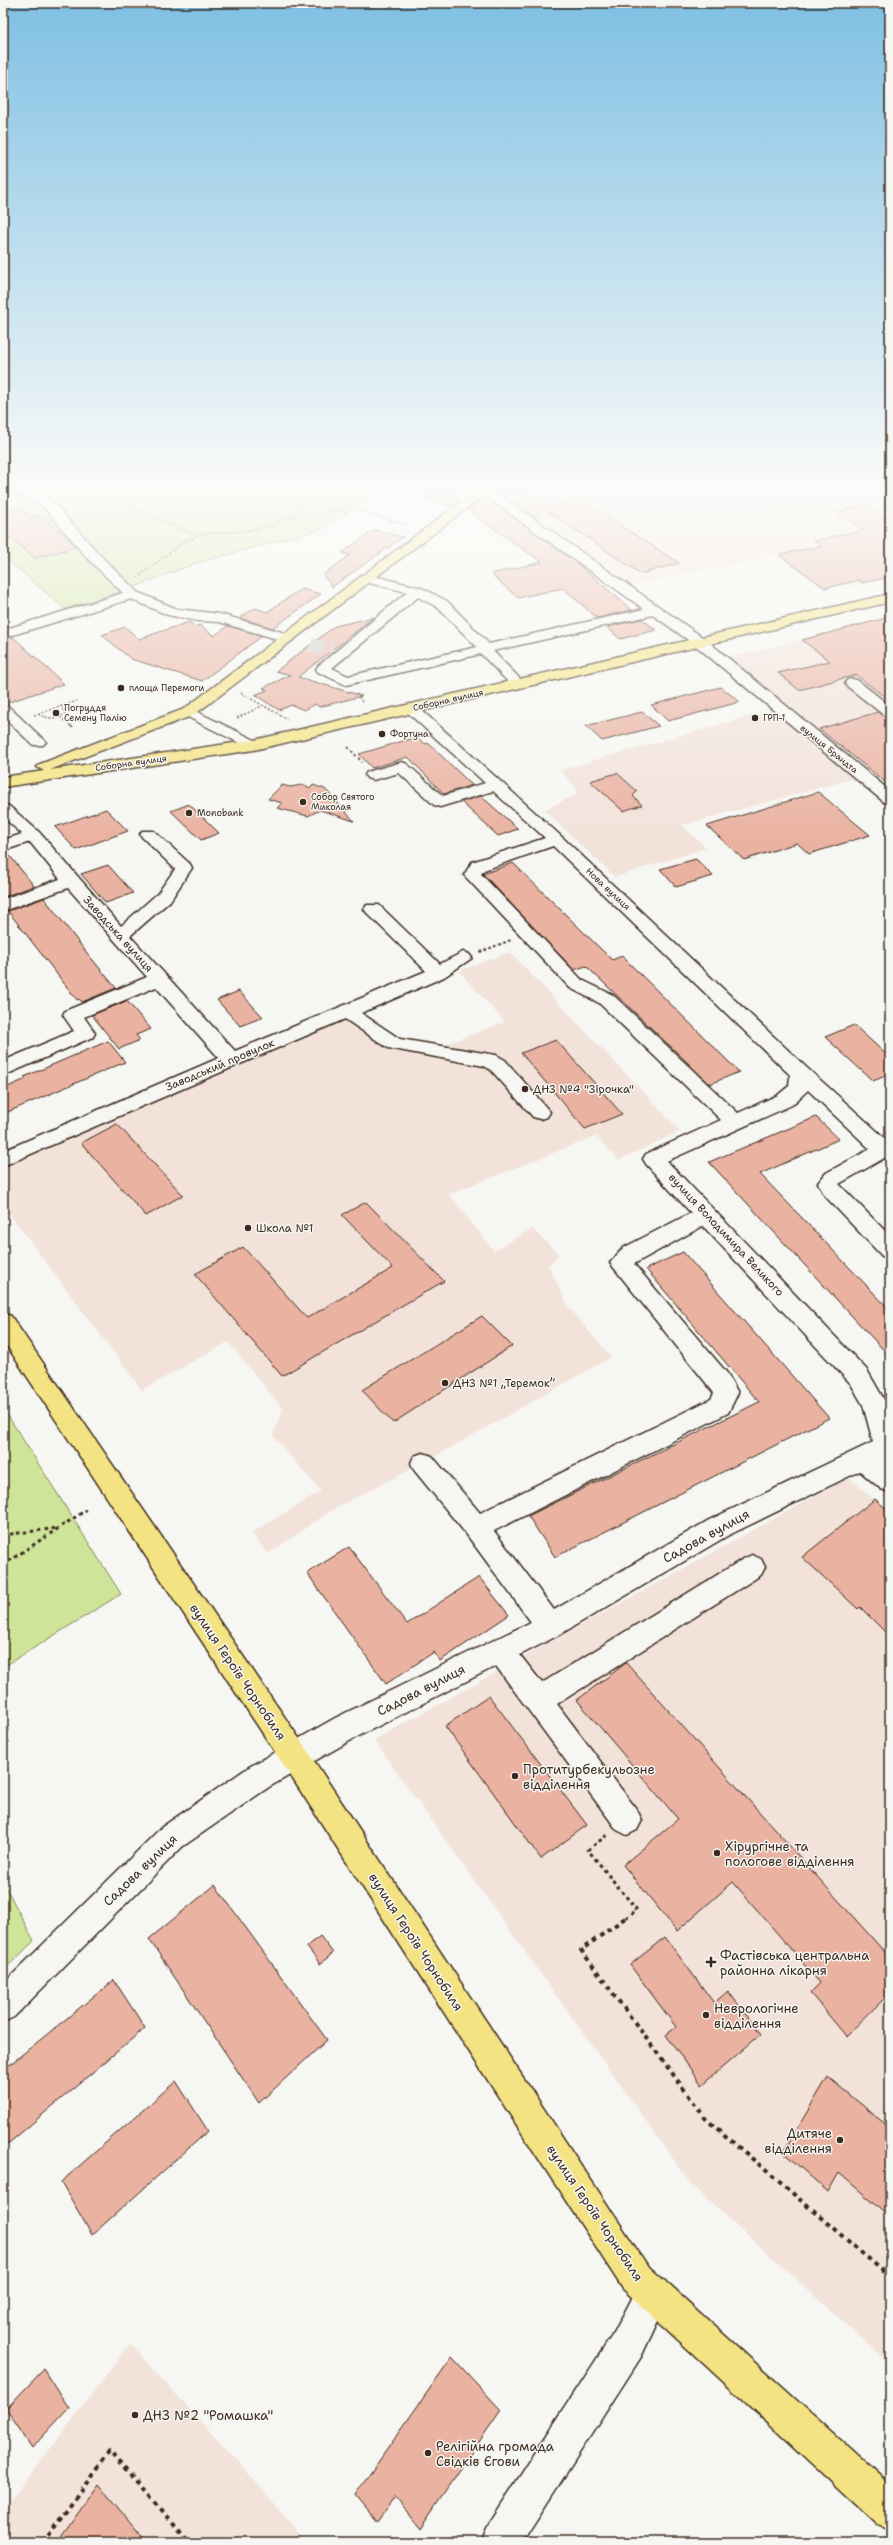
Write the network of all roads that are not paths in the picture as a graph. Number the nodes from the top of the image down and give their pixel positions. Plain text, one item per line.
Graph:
1 (97, 603) edge
2 (153, 603) edge
3 (333, 603) edge
4 (403, 603) edge
5 (440, 603) edge
6 (646, 603) edge
7 (869, 603) edge
8 (656, 610) junction
9 (3, 634) edge
10 (287, 638) junction
11 (700, 642) junction
12 (485, 649) junction
13 (518, 684) junction
14 (852, 684) dead end
15 (3, 709) edge
16 (412, 709) junction
17 (189, 712) junction
18 (890, 713) edge
19 (38, 742) dead end
20 (254, 745) junction
21 (373, 775) road end
22 (7, 781) edge
23 (496, 785) junction
24 (890, 799) edge
25 (3, 809) edge
26 (148, 834) dead end
27 (33, 835) junction
28 (556, 840) junction
29 (3, 846) edge
30 (70, 881) junction
31 (3, 906) edge
32 (373, 909) dead end
33 (120, 936) junction
34 (463, 958) road end
35 (438, 973) junction
36 (158, 979) junction
37 (345, 1011) junction
38 (232, 1060) junction
39 (3, 1069) edge
40 (800, 1073) junction
41 (540, 1112) dead end
42 (735, 1122) junction
43 (3, 1159) edge
44 (707, 1214) junction
45 (890, 1250) edge
46 (3, 1322) edge
47 (889, 1451) edge
48 (862, 1459) junction
49 (423, 1463) dead end
50 (890, 1481) edge
51 (476, 1527) junction
52 (752, 1567) dead end
53 (550, 1626) junction
54 (501, 1651) junction
55 (538, 1701) junction
56 (295, 1757) junction
57 (627, 1820) road end
58 (3, 2006) edge
59 (653, 2293) junction
60 (890, 2511) edge
61 (500, 2542) edge

1 - 9 street
2 - 10 street
3 - 10 main road
4 - 12 street
5 - 12 street
6 - 8 street, вулиця Брандта
7 - 11 main road, Соборна вулиця
8 - 11 street, вулиця Брандта
8 - 12 street
10 - 17 main road
11 - 13 main road, Соборна вулиця
11 - 24 street, вулиця Брандта
12 - 13 street
13 - 16 main road, Соборна вулиця
14 - 18 street
15 - 19 street
16 - 20 main road, Соборна вулиця
16 - 23 street, Нова вулиця
17 - 20 street
17 - 22 main road
20 - 22 main road, Соборна вулиця
21 - 23 street
23 - 28 street, Нова вулиця
25 - 27 street, Заводська вулиця
26 - 33 street
27 - 29 street
27 - 30 street, Заводська вулиця
28 - 40 street, Нова вулиця
28 - 42 street
30 - 31 street
30 - 33 street, Заводська вулиця
32 - 35 street
33 - 36 street, Заводська вулиця
34 - 35 street, Заводський провулок
35 - 37 street, Заводський провулок
36 - 38 street, Заводська вулиця
36 - 39 street
37 - 38 street, Заводський провулок
37 - 41 street
38 - 43 street, Заводський провулок
40 - 42 street, вулиця Володимира Великого
40 - 45 street, Нова вулиця
42 - 44 street, вулиця Володимира Великого
44 - 47 street, вулиця Володимира Великого
44 - 51 street
46 - 56 main road, вулиця Героїв Чорнобиля
47 - 48 street, Садова вулиця
48 - 50 street
48 - 53 street, Садова вулиця
49 - 51 street
51 - 53 street
52 - 55 street
53 - 54 street, Садова вулиця
54 - 55 street
54 - 56 street, Садова вулиця
55 - 57 street
56 - 58 street, Садова вулиця
56 - 59 main road, вулиця Героїв Чорнобиля
59 - 60 main road, вулиця Героїв Чорнобиля
59 - 61 street

